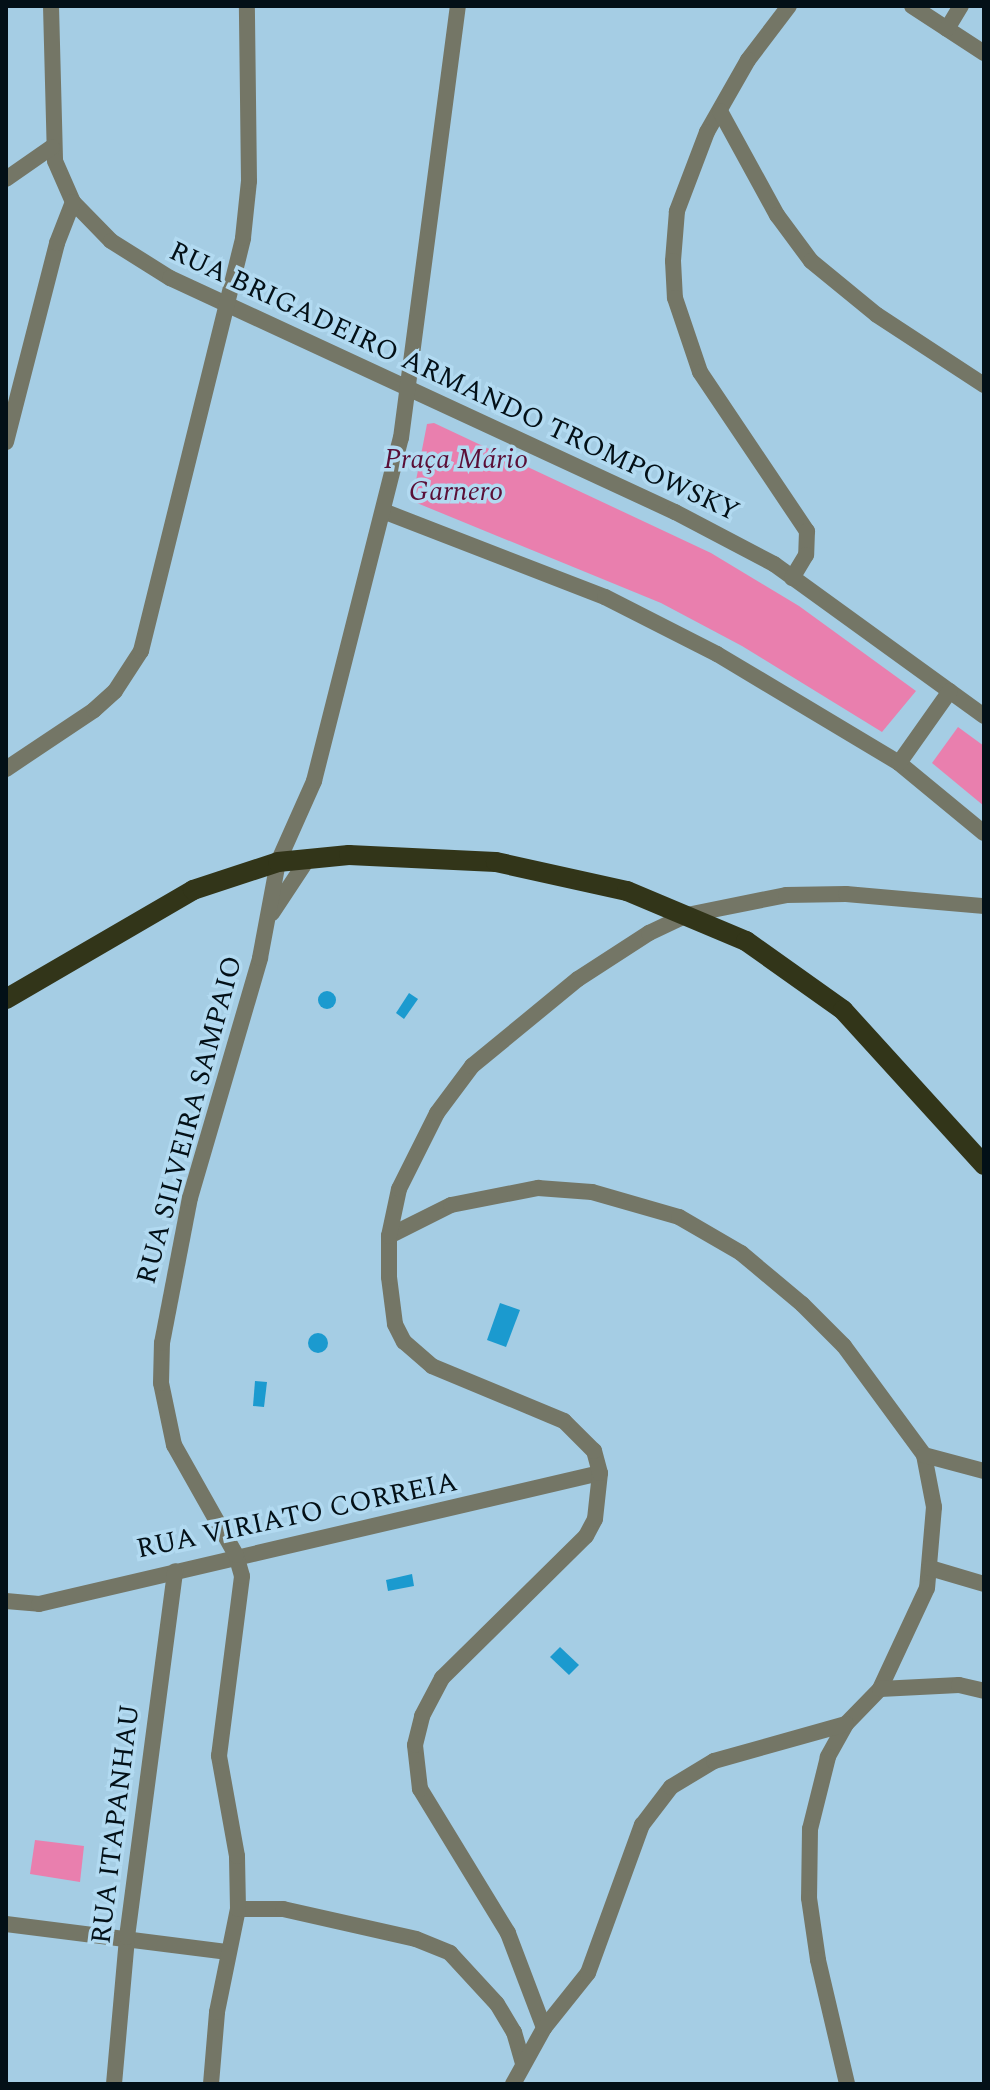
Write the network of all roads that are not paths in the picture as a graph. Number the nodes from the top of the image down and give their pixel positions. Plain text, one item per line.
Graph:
1 (51, 6) edge
2 (247, 6) edge
3 (458, 6) edge
4 (789, 6) edge
5 (912, 6) edge
6 (961, 6) edge
7 (947, 29) junction
8 (984, 53) edge
9 (720, 111) junction
10 (52, 147) junction
11 (6, 179) edge
12 (73, 202) junction
13 (229, 304) junction
14 (984, 385) edge
15 (411, 388) junction
16 (6, 442) edge
17 (383, 511) junction
18 (792, 578) junction
19 (950, 691) junction
20 (984, 716) edge
21 (899, 763) junction
22 (6, 769) edge
23 (984, 833) edge
24 (309, 857) junction
25 (278, 862) junction
26 (984, 906) edge
27 (271, 914) junction
28 (687, 915) junction
29 (32, 983) junction
30 (6, 984) edge
31 (6, 999) edge
32 (984, 1165) edge
33 (389, 1236) junction
34 (924, 1455) junction
35 (984, 1471) edge
36 (600, 1473) junction
37 (236, 1555) junction
38 (930, 1568) junction
39 (175, 1571) junction
40 (984, 1584) edge
41 (6, 1601) edge
42 (880, 1689) junction
43 (984, 1691) edge
44 (846, 1724) junction
45 (238, 1909) junction
46 (6, 1924) edge
47 (127, 1937) junction
48 (228, 1952) junction
49 (544, 2028) junction
50 (523, 2063) junction
51 (114, 2084) edge
52 (211, 2084) edge
53 (513, 2084) edge
54 (847, 2084) edge

1 - 10 street, RUA BRIGADEIRO ARMANDO TROMPOWSKY
2 - 13 street
3 - 15 street, RUA SILVEIRA SAMPAIO
4 - 9 street
5 - 7 street
6 - 7 street
7 - 8 street
9 - 14 street
9 - 18 street
10 - 11 street
10 - 12 street, RUA BRIGADEIRO ARMANDO TROMPOWSKY
12 - 13 street, RUA BRIGADEIRO ARMANDO TROMPOWSKY
12 - 16 street
13 - 15 street, RUA BRIGADEIRO ARMANDO TROMPOWSKY
13 - 22 street
15 - 17 street, RUA SILVEIRA SAMPAIO
15 - 18 street, RUA BRIGADEIRO ARMANDO TROMPOWSKY
17 - 21 street
17 - 25 street, RUA SILVEIRA SAMPAIO
18 - 19 street, RUA BRIGADEIRO ARMANDO TROMPOWSKY
19 - 20 street, RUA BRIGADEIRO ARMANDO TROMPOWSKY
19 - 21 street
21 - 23 street
24 - 25 main road
24 - 27 street, RUA SILVEIRA SAMPAIO
24 - 28 main road
25 - 27 street, RUA SILVEIRA SAMPAIO
25 - 29 main road
26 - 28 street
27 - 37 street, RUA SILVEIRA SAMPAIO
28 - 32 main road
28 - 33 street
29 - 30 main road
29 - 31 main road
33 - 34 street
33 - 36 street
34 - 35 street
34 - 38 street
36 - 37 street, RUA VIRIATO CORREIA
36 - 49 street
37 - 39 street, RUA VIRIATO CORREIA
37 - 45 street, RUA SILVEIRA SAMPAIO
38 - 40 street
38 - 42 street
39 - 41 street, RUA VIRIATO CORREIA
39 - 47 street, RUA ITAPANHAU
42 - 43 street
42 - 44 street
44 - 49 street
44 - 54 street
45 - 48 street, RUA SILVEIRA SAMPAIO
45 - 50 street
46 - 47 street
47 - 48 street
47 - 51 street, RUA ITAPANHAU
48 - 52 street, RUA SILVEIRA SAMPAIO
49 - 50 street
50 - 53 street

